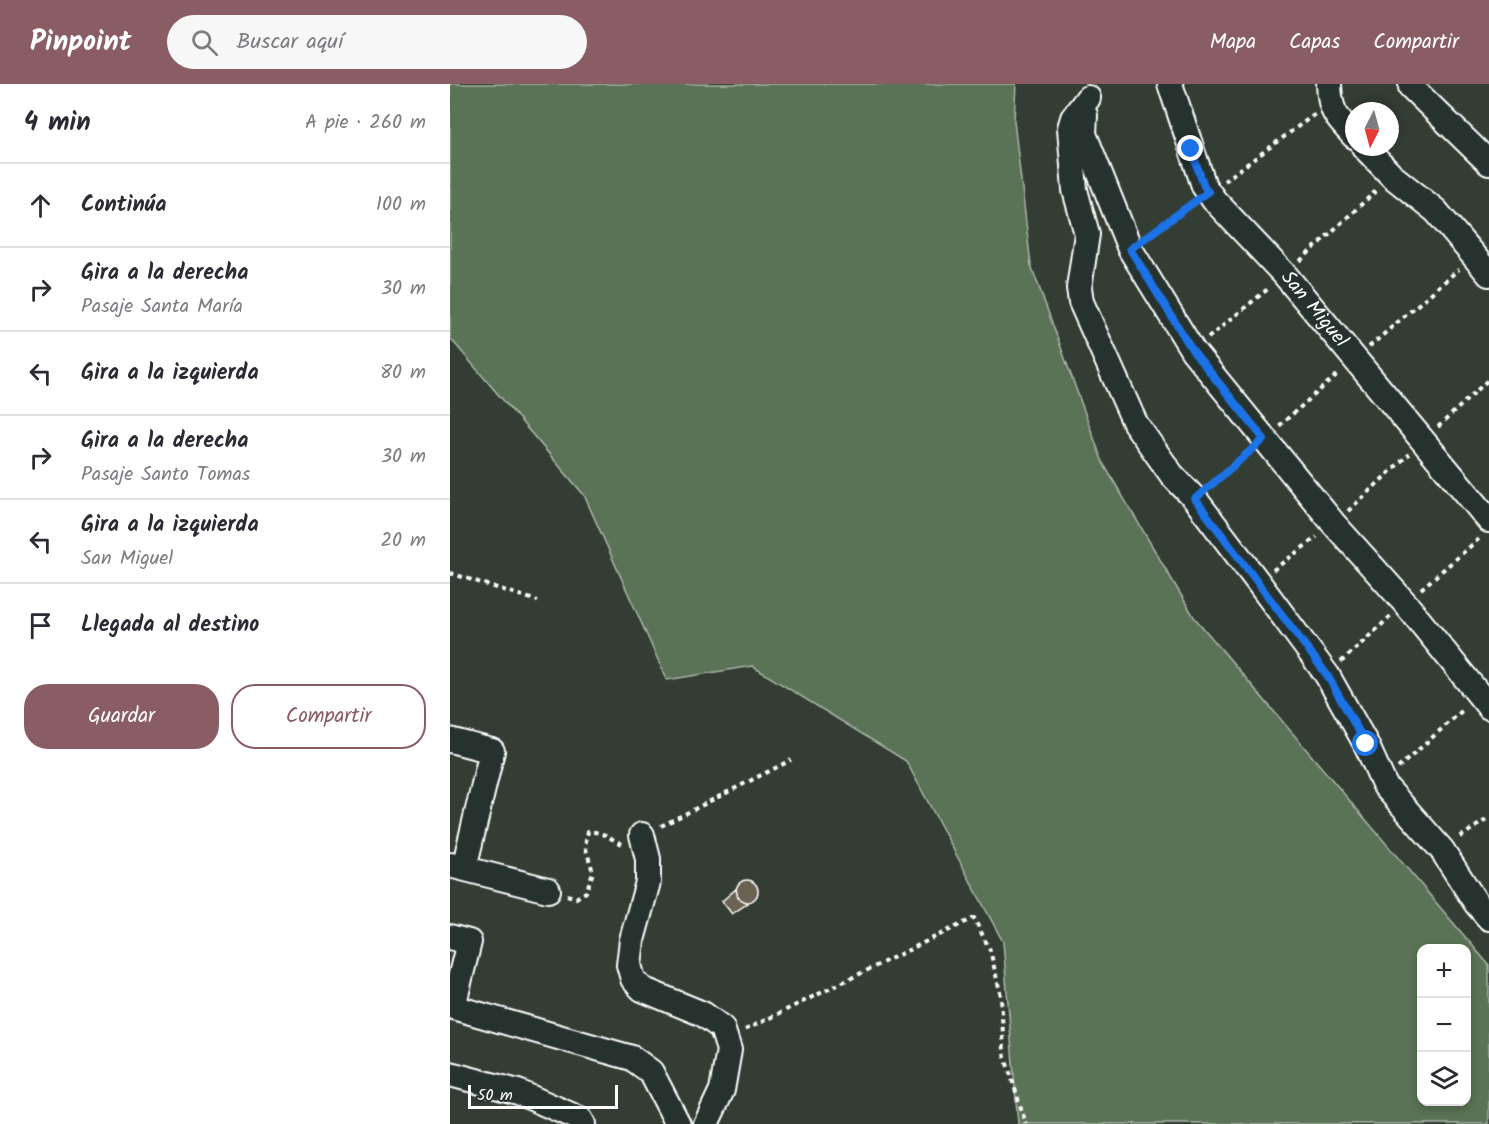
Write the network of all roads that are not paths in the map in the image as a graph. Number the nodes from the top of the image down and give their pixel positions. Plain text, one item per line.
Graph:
1 (1170, 84) edge
2 (1411, 87) dead end
3 (1088, 91) edge
4 (1330, 94) edge
5 (1345, 126) edge
6 (1373, 156) edge
7 (1489, 164) edge
8 (1489, 274) edge
9 (1489, 520) edge
10 (1484, 702) edge
11 (450, 740) edge
12 (642, 835) road end
13 (457, 867) edge
14 (548, 890) road end
15 (1489, 918) edge
16 (459, 940) edge
17 (450, 1074) edge
18 (583, 1124) edge
19 (678, 1124) edge
20 (706, 1124) edge

1 - 9 street, San Miguel
2 - 7 street
3 - 10 street
3 - 15 street
4 - 5 street
6 - 8 street
11 - 13 street
12 - 20 street
13 - 14 street
16 - 19 street
17 - 18 street

